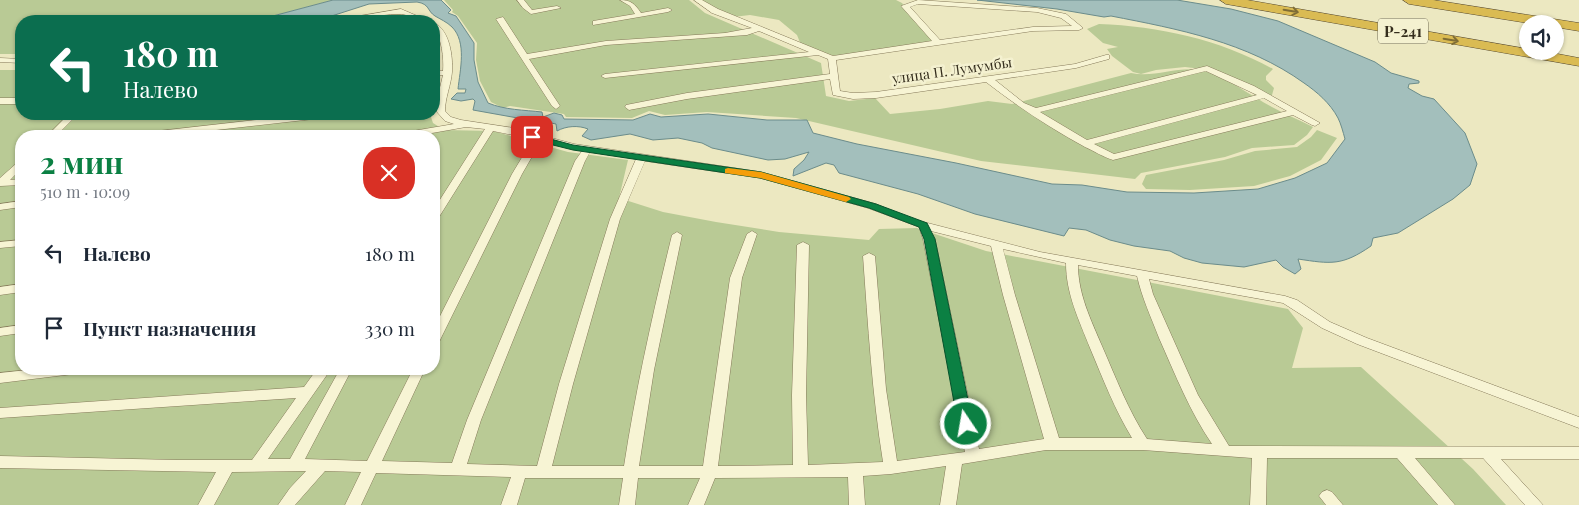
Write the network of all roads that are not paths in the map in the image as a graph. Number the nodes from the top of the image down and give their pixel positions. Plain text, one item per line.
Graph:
1 (520, 0) edge
2 (623, 0) edge
3 (697, 0) edge
4 (1226, 0) edge
5 (1409, 0) edge
6 (557, 8) dead end
7 (668, 10) dead end
8 (377, 15) edge
9 (411, 15) edge
10 (639, 15) junction
11 (500, 19) dead end
12 (596, 23) dead end
13 (1579, 27) edge
14 (760, 28) junction
15 (440, 31) edge
16 (937, 42) junction
17 (819, 53) junction
18 (525, 57) junction
19 (1106, 57) dead end
20 (832, 58) junction
21 (0, 60) edge
22 (15, 61) edge
23 (1579, 62) edge
24 (440, 73) edge
25 (448, 73) junction
26 (605, 76) dead end
27 (834, 76) junction
28 (988, 79) junction
29 (440, 93) edge
30 (1263, 96) junction
31 (0, 101) edge
32 (15, 101) edge
33 (556, 106) dead end
34 (629, 106) dead end
35 (440, 109) edge
36 (1034, 110) junction
37 (1294, 112) junction
38 (68, 120) edge
39 (279, 120) edge
40 (467, 124) junction
41 (1315, 124) dead end
42 (491, 127) junction
43 (57, 130) edge
44 (193, 130) edge
45 (434, 130) edge
46 (538, 138) junction
47 (1086, 143) junction
48 (588, 150) junction
49 (642, 157) junction
50 (15, 169) edge
51 (15, 182) edge
52 (0, 183) edge
53 (15, 205) edge
54 (0, 207) edge
55 (440, 208) edge
56 (923, 225) junction
57 (752, 234) dead end
58 (677, 235) dead end
59 (15, 244) edge
60 (0, 245) edge
61 (803, 245) dead end
62 (996, 245) junction
63 (869, 256) dead end
64 (1072, 262) junction
65 (1142, 275) junction
66 (15, 289) edge
67 (0, 291) edge
68 (440, 328) edge
69 (15, 330) edge
70 (0, 332) edge
71 (24, 375) edge
72 (320, 375) edge
73 (343, 375) edge
74 (416, 375) edge
75 (0, 378) edge
76 (308, 392) junction
77 (0, 413) edge
78 (1579, 422) edge
79 (1053, 444) junction
80 (1142, 444) junction
81 (1225, 451) junction
82 (1260, 452) junction
83 (1401, 453) junction
84 (1487, 453) junction
85 (1579, 453) edge
86 (972, 455) junction
87 (955, 459) junction
88 (0, 462) edge
89 (256, 465) junction
90 (294, 465) junction
91 (321, 465) junction
92 (228, 466) junction
93 (374, 466) junction
94 (458, 468) junction
95 (891, 468) junction
96 (801, 470) junction
97 (855, 470) junction
98 (520, 471) junction
99 (543, 472) junction
100 (630, 472) junction
101 (710, 472) junction
102 (206, 505) edge
103 (286, 505) edge
104 (354, 505) edge
105 (509, 505) edge
106 (627, 505) edge
107 (696, 505) edge
108 (857, 505) edge
109 (948, 505) edge
110 (1258, 505) edge
111 (1447, 505) edge
112 (1535, 505) edge

1 - 6 street
2 - 10 street
3 - 14 street, улица П. Лумумбы
4 -> 23 highway, Р-241
5 - 13 highway, Р-241
7 - 10 street
8 - 9 street
10 - 12 street
11 - 18 street
14 - 17 street, улица П. Лумумбы
14 - 18 street
15 - 25 street
16 - 16 street, улица П. Лумумбы
16 - 20 street, улица П. Лумумбы
17 - 20 street, улица П. Лумумбы
17 - 26 street
18 - 33 street
19 - 28 street, улица П. Лумумбы
20 - 27 street, улица П. Лумумбы
21 - 22 street
24 - 25 street
25 - 29 street
27 - 28 street, улица П. Лумумбы
27 - 34 street
28 - 36 street
30 - 36 street
30 - 37 street
30 - 47 street
31 - 32 street
35 - 40 street
36 - 47 street
37 - 41 street
37 - 47 street
38 - 43 street
39 - 44 street
40 - 42 street
40 - 45 street
42 - 46 street
42 - 55 street
46 - 48 street
46 - 68 street
48 - 49 street
48 - 94 street
49 - 56 street
49 - 99 street
50 - 52 street
51 - 52 street
53 - 54 street
56 - 62 street
56 - 86 street
57 - 101 street
58 - 100 street
59 - 60 street
61 - 96 street
62 - 64 street
62 - 79 street
63 - 95 street
64 - 65 street
64 - 80 street
65 - 78 street
65 - 81 street
66 - 67 street
69 - 70 street
71 - 75 street
72 - 76 street
73 - 90 street
74 - 93 street
76 - 77 street
76 - 89 street
79 - 80 street
79 - 86 street
80 - 81 street
81 - 82 street
82 - 83 street
82 - 110 street
83 - 84 street
83 - 111 street
84 - 85 street
84 - 112 street
86 - 87 street
87 - 95 street
87 - 109 street
88 - 92 street
89 - 90 street
89 - 92 street
90 - 91 street
91 - 93 street
91 - 103 street
92 - 102 street
93 - 94 street
93 - 104 street
94 - 98 street
95 - 97 street
96 - 97 street
96 - 101 street
97 - 108 street
98 - 99 street
98 - 105 street
99 - 100 street
100 - 101 street
100 - 106 street
101 - 107 street

